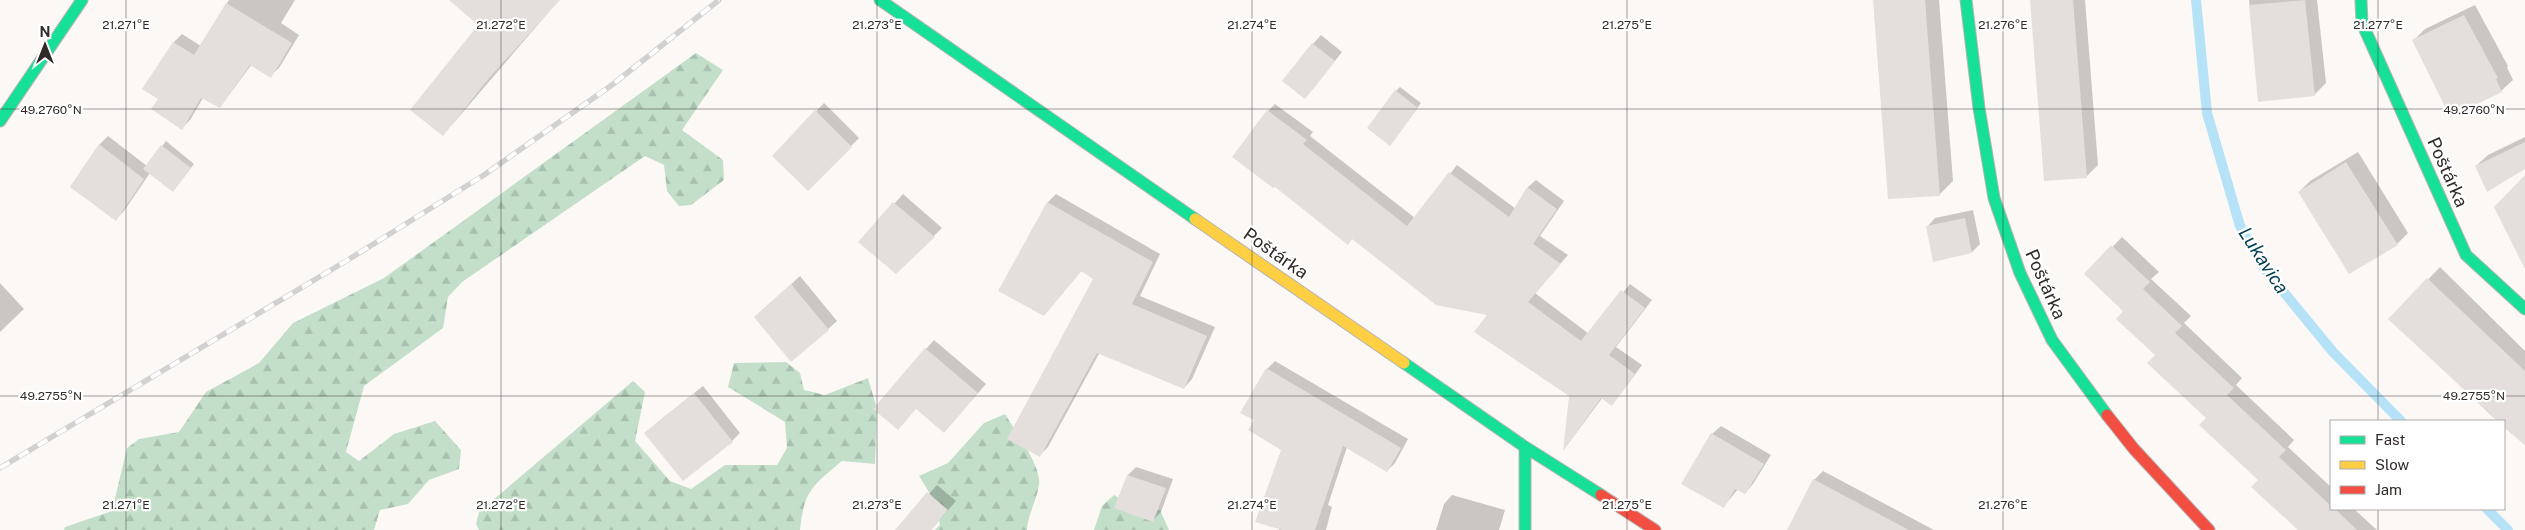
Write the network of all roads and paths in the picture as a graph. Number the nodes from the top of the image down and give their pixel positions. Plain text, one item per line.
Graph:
1 (82, 0) edge
2 (880, 0) edge
3 (1966, 0) edge
4 (2361, 0) edge
5 (0, 121) edge
6 (2525, 309) edge
7 (1525, 447) junction
8 (1525, 530) edge
9 (1655, 530) edge
10 (2209, 530) edge

1 - 5 street
2 - 7 street, Poštárka
3 - 10 street, Poštárka
4 - 6 street, Poštárka
7 - 8 street
7 - 9 street, Poštárka

